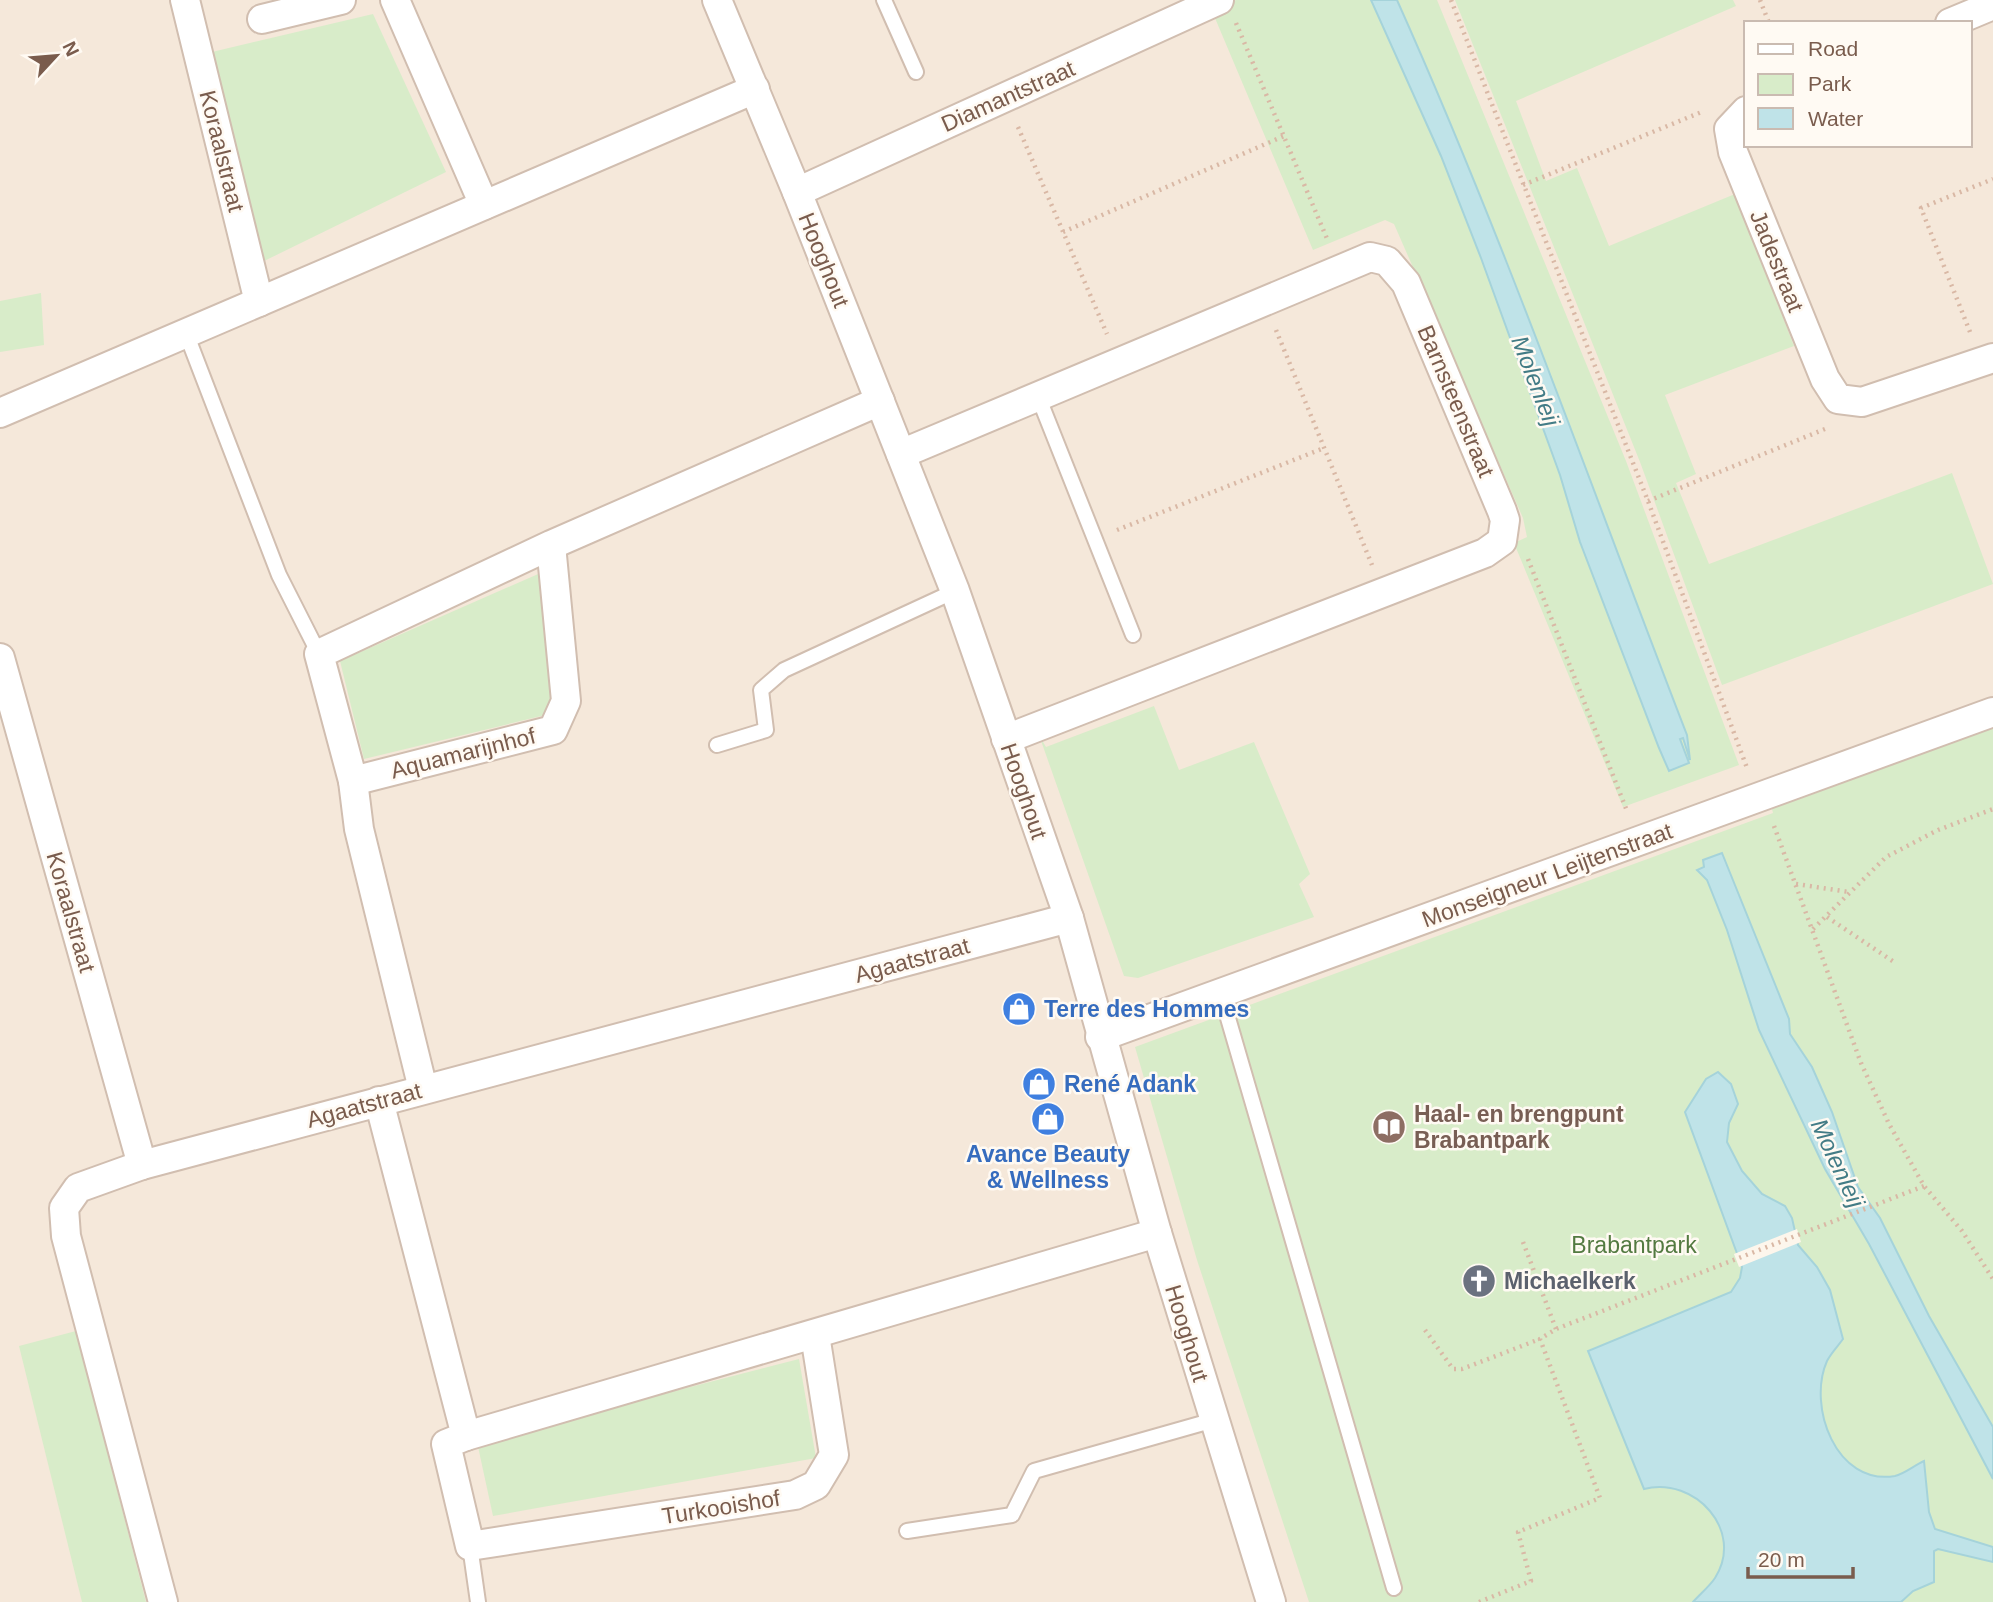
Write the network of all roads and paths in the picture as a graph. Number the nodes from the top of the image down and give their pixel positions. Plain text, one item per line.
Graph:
1 (185, 0) edge
2 (341, 0) edge
3 (395, 0) edge
4 (718, 0) edge
5 (884, 0) edge
6 (1451, 0) edge
7 (1760, 0) edge
8 (1993, 5) edge
9 (1226, 6) edge
10 (262, 19) dead end
11 (1768, 21) edge
12 (1955, 21) edge
13 (916, 72) dead end
14 (755, 89) junction
15 (1006, 97) junction
16 (1740, 117) edge
17 (1284, 136) junction
18 (1993, 179) edge
19 (1523, 185) junction
20 (797, 192) junction
21 (484, 205) junction
22 (1063, 232) junction
23 (1339, 268) junction
24 (1264, 300) junction
25 (259, 302) junction
26 (186, 333) junction
27 (1987, 360) edge
28 (1119, 362) junction
29 (1038, 396) junction
30 (1838, 399) junction
31 (880, 401) junction
32 (0, 413) edge
33 (1324, 448) junction
34 (901, 454) junction
35 (1647, 501) junction
36 (1505, 531) junction
37 (1094, 540) junction
38 (551, 545) junction
39 (955, 591) junction
40 (1383, 593) junction
41 (1133, 635) dead end
42 (319, 654) junction
43 (0, 658) edge
44 (1993, 712) edge
45 (1006, 738) junction
46 (717, 745) dead end
47 (353, 781) junction
48 (1758, 797) junction
49 (1993, 809) edge
50 (1639, 841) junction
51 (1796, 884) junction
52 (1850, 892) junction
53 (1827, 917) junction
54 (1069, 918) junction
55 (1813, 929) junction
56 (1894, 962) dead end
57 (1221, 993) junction
58 (1100, 1037) junction
59 (423, 1089) junction
60 (379, 1101) junction
61 (142, 1165) junction
62 (1924, 1186) junction
63 (1157, 1233) junction
64 (1523, 1242) dead end
65 (1993, 1279) edge
66 (1556, 1329) junction
67 (1425, 1330) dead end
68 (815, 1335) junction
69 (1540, 1339) junction
70 (1214, 1420) junction
71 (466, 1436) junction
72 (907, 1531) dead end
73 (470, 1546) junction
74 (1394, 1588) dead end
75 (163, 1602) edge
76 (478, 1602) edge
77 (1271, 1602) edge
78 (1479, 1602) edge

1 - 25 street, Koraalstraat
2 - 10 street
3 - 21 street
4 - 14 street, Hooghout
5 - 13 lane
6 - 19 path
7 - 11 path
8 - 12 street
9 - 15 street, Diamantstraat
9 - 17 path
14 - 20 street, Hooghout
14 - 21 street
15 - 20 street, Diamantstraat
15 - 22 path
16 - 19 path
16 - 30 street, Jadestraat
17 - 22 path
17 - 23 path
18 - 27 path
19 - 35 path
20 - 31 street, Hooghout
21 - 25 street
22 - 28 path
23 - 24 street, Barnsteenstraat
23 - 36 street, Barnsteenstraat
24 - 28 street, Barnsteenstraat
24 - 33 path
25 - 26 street
26 - 32 street
26 - 42 lane
27 - 30 street
28 - 29 street, Barnsteenstraat
29 - 34 street, Barnsteenstraat
29 - 37 lane
30 - 35 path
31 - 34 street, Hooghout
31 - 38 street
33 - 37 path
33 - 40 path
34 - 39 street, Hooghout
35 - 48 path
36 - 40 street
36 - 50 path
37 - 41 lane
38 - 42 street
38 - 47 street, Aquamarijnhof
39 - 45 street, Hooghout
39 - 46 lane
40 - 45 street
42 - 47 street
43 - 61 street, Koraalstraat
44 - 48 street, Monseigneur Leijtenstraat
45 - 54 street, Hooghout
47 - 59 street
48 - 50 street, Monseigneur Leijtenstraat
48 - 51 path
49 - 52 path
50 - 57 street, Monseigneur Leijtenstraat
51 - 52 path
51 - 55 path
52 - 53 path
53 - 55 path
53 - 56 path
54 - 58 street, Hooghout
54 - 59 street, Agaatstraat
55 - 62 path
57 - 58 street, Monseigneur Leijtenstraat
57 - 74 lane
58 - 63 street, Hooghout
59 - 60 street, Agaatstraat
60 - 61 street, Agaatstraat
60 - 71 street
61 - 75 street, Agaatstraat
62 - 65 path
62 - 66 path
63 - 68 street
63 - 70 street, Hooghout
64 - 66 path
66 - 69 path
67 - 69 path
68 - 71 street
68 - 73 street, Turkooishof
69 - 78 path
70 - 72 lane
70 - 77 street, Hooghout
71 - 73 street
73 - 76 lane

